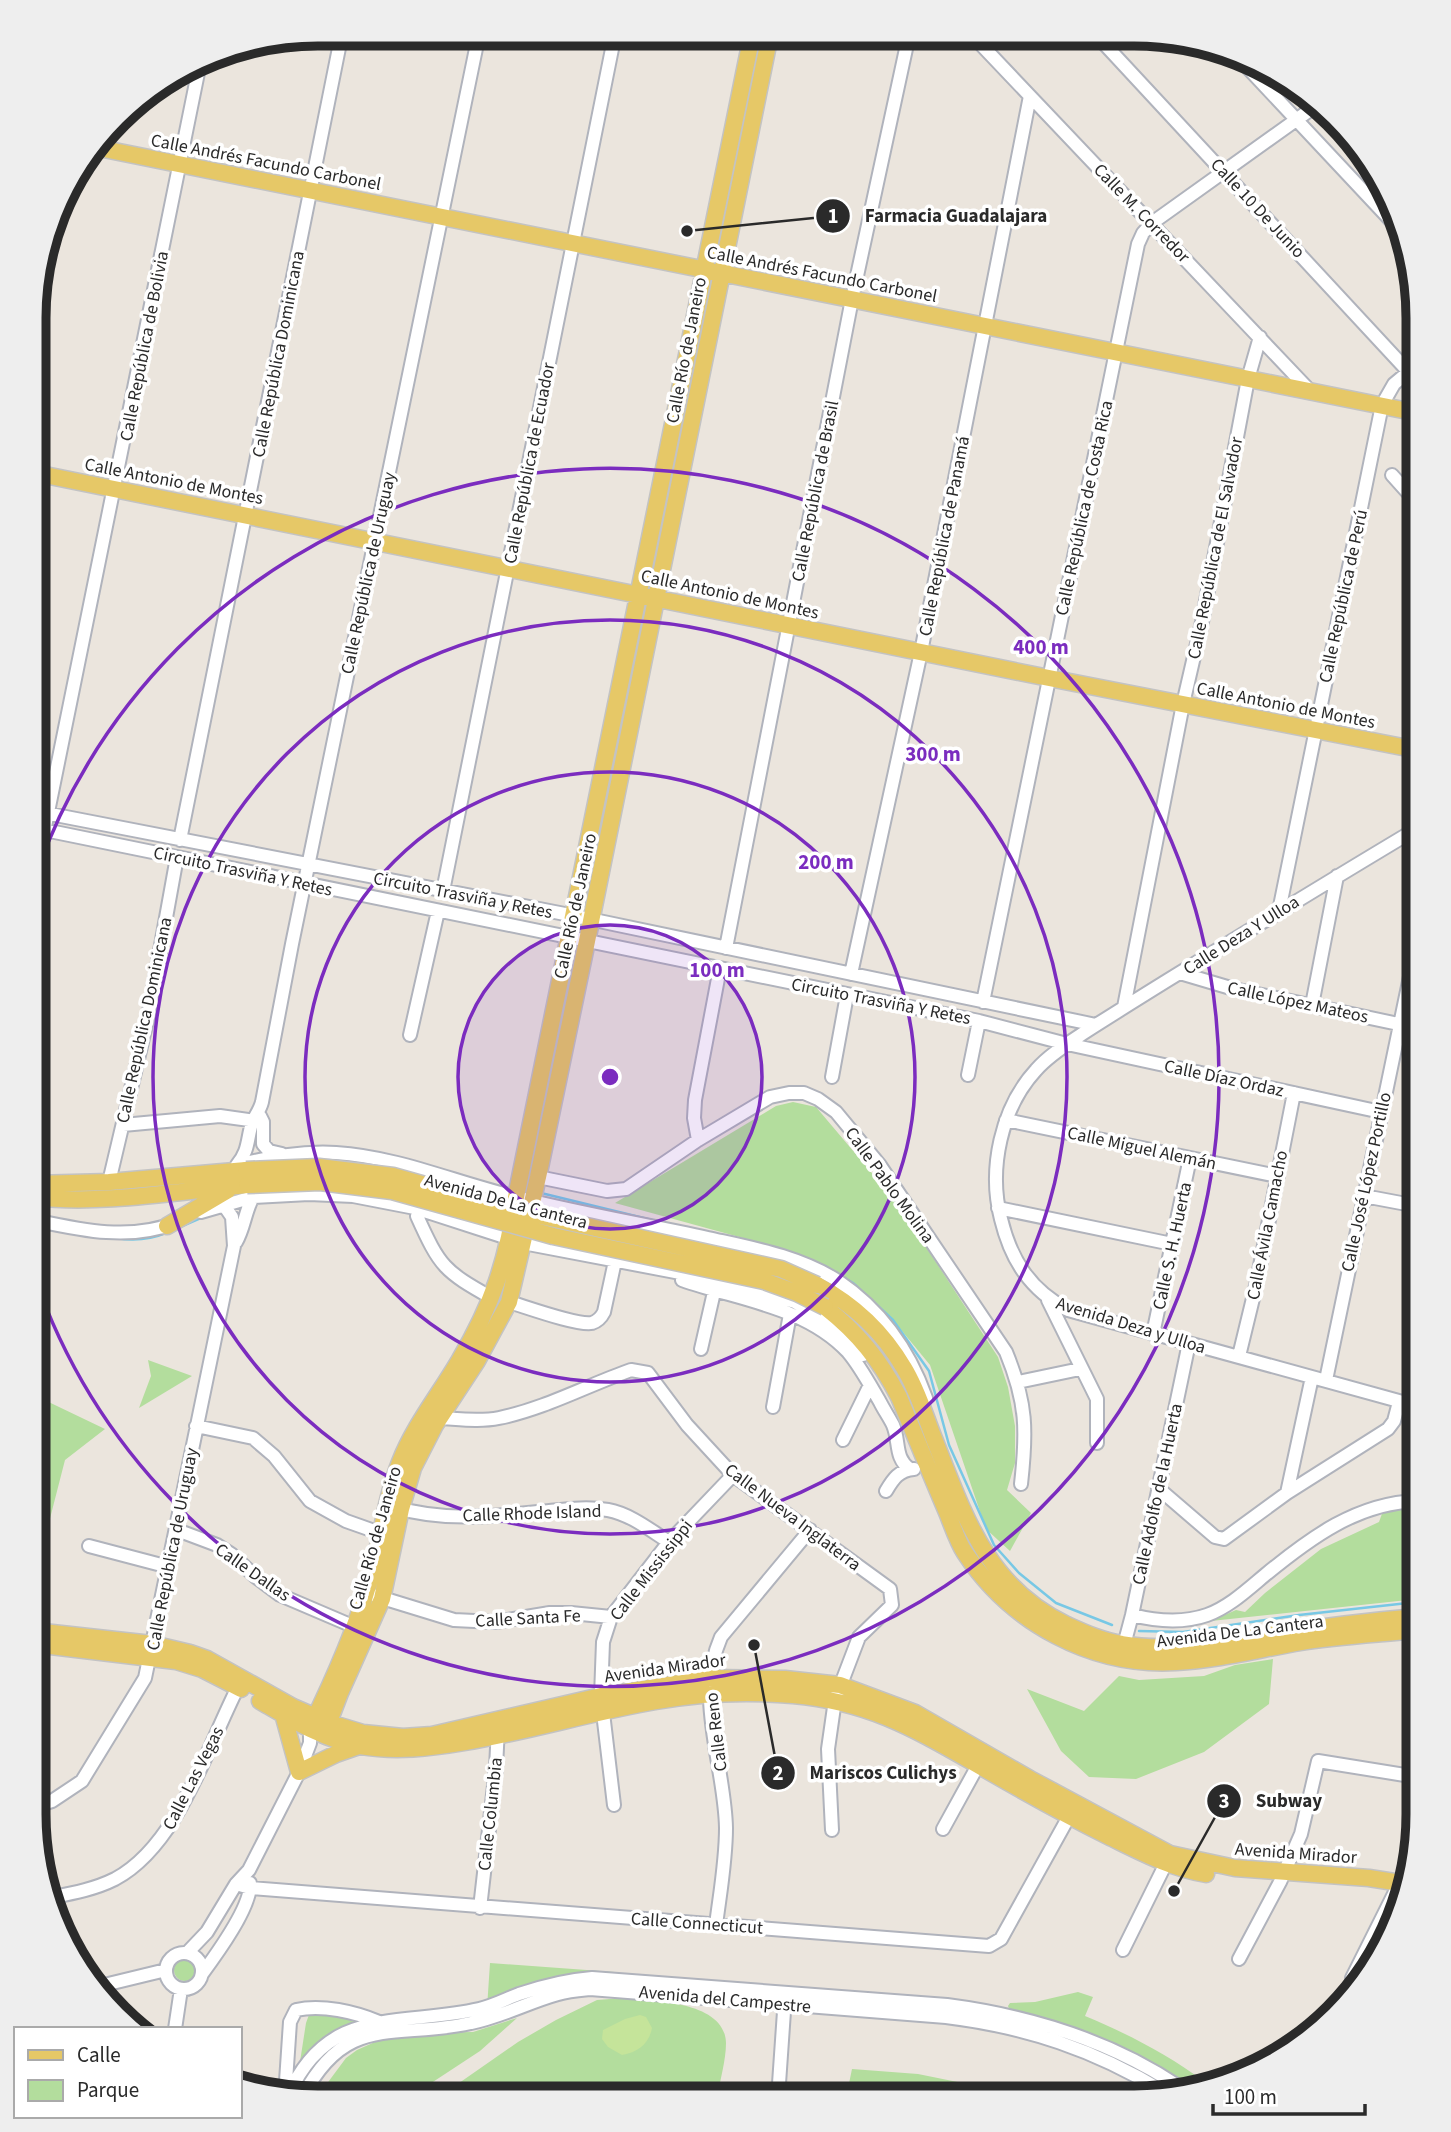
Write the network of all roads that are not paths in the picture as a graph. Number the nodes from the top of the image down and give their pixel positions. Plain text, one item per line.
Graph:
1 (339, 46) edge
2 (477, 46) edge
3 (613, 46) edge
4 (750, 46) edge
5 (768, 46) edge
6 (906, 46) edge
7 (982, 46) edge
8 (1106, 46) edge
9 (1253, 73) edge
10 (198, 74) edge
11 (1030, 96) junction
12 (1310, 110) edge
13 (1296, 120) junction
14 (104, 149) edge
15 (180, 164) junction
16 (1224, 172) junction
17 (311, 191) junction
18 (1386, 215) edge
19 (442, 217) junction
20 (1152, 223) junction
21 (573, 243) junction
22 (704, 270) junction
23 (720, 273) junction
24 (852, 299) junction
25 (985, 326) junction
26 (1260, 337) junction
27 (1115, 352) junction
28 (1406, 361) edge
29 (1406, 374) edge
30 (1248, 379) junction
31 (1310, 391) junction
32 (1382, 405) junction
33 (1406, 410) edge
34 (46, 475) edge
35 (1392, 475) dead end
36 (115, 489) junction
37 (1406, 491) edge
38 (246, 515) junction
39 (374, 541) junction
40 (508, 568) junction
41 (639, 594) junction
42 (657, 598) junction
43 (789, 626) junction
44 (921, 652) junction
45 (1049, 678) junction
46 (1182, 704) junction
47 (1315, 730) junction
48 (1406, 748) edge
49 (46, 790) edge
50 (46, 813) edge
51 (46, 830) edge
52 (1406, 835) edge
53 (180, 840) junction
54 (177, 857) junction
55 (309, 865) junction
56 (1336, 876) junction
57 (305, 883) junction
58 (443, 891) junction
59 (438, 911) junction
60 (1279, 911) junction
61 (575, 916) junction
62 (591, 920) junction
63 (570, 937) junction
64 (587, 941) junction
65 (726, 948) junction
66 (720, 968) junction
67 (1180, 973) junction
68 (851, 974) junction
69 (847, 995) junction
70 (1406, 997) edge
71 (983, 1002) junction
72 (1312, 1005) junction
73 (1124, 1007) junction
74 (979, 1021) junction
75 (1400, 1024) junction
76 (1096, 1025) junction
77 (1406, 1025) edge
78 (410, 1035) dead end
79 (1067, 1044) junction
80 (968, 1075) dead end
81 (832, 1077) dead end
82 (1294, 1093) junction
83 (1381, 1112) junction
84 (258, 1118) junction
85 (1006, 1120) junction
86 (123, 1125) junction
87 (698, 1140) junction
88 (285, 1155) junction
89 (1190, 1158) junction
90 (1277, 1176) junction
91 (538, 1177) junction
92 (452, 1178) junction
93 (243, 1181) junction
94 (109, 1182) junction
95 (46, 1184) edge
96 (1364, 1196) junction
97 (46, 1198) edge
98 (525, 1199) junction
99 (223, 1204) junction
100 (1406, 1204) edge
101 (998, 1208) junction
102 (592, 1213) junction
103 (417, 1216) dead end
104 (453, 1220) junction
105 (46, 1222) edge
106 (167, 1226) junction
107 (517, 1241) junction
108 (1172, 1244) junction
109 (234, 1246) junction
110 (579, 1255) junction
111 (615, 1261) junction
112 (656, 1269) junction
113 (714, 1292) junction
114 (492, 1298) junction
115 (1048, 1300) junction
116 (509, 1302) junction
117 (790, 1314) junction
118 (1153, 1334) junction
119 (1189, 1343) junction
120 (701, 1349) dead end
121 (1239, 1356) junction
122 (1080, 1369) junction
123 (1312, 1377) junction
124 (1326, 1380) junction
125 (1018, 1382) junction
126 (870, 1385) junction
127 (1399, 1402) junction
128 (1406, 1404) edge
129 (773, 1407) dead end
130 (905, 1412) junction
131 (440, 1418) junction
132 (196, 1426) junction
133 (934, 1437) junction
134 (843, 1440) dead end
135 (1097, 1443) dead end
136 (928, 1468) junction
137 (910, 1469) junction
138 (733, 1475) junction
139 (1021, 1484) dead end
140 (1158, 1488) junction
141 (886, 1491) dead end
142 (1287, 1493) junction
143 (1406, 1502) edge
144 (394, 1507) junction
145 (177, 1530) junction
146 (810, 1530) junction
147 (380, 1533) junction
148 (669, 1542) junction
149 (89, 1546) dead end
150 (169, 1567) junction
151 (988, 1570) junction
152 (366, 1593) junction
153 (382, 1599) junction
154 (1132, 1615) junction
155 (611, 1616) junction
156 (1406, 1618) edge
157 (360, 1629) junction
158 (1406, 1631) edge
159 (46, 1641) edge
160 (1124, 1645) junction
161 (152, 1651) junction
162 (240, 1683) junction
163 (710, 1686) junction
164 (334, 1690) junction
165 (838, 1692) junction
166 (601, 1696) junction
167 (288, 1710) junction
168 (603, 1713) junction
169 (318, 1729) junction
170 (498, 1729) junction
171 (361, 1740) junction
172 (982, 1758) junction
173 (299, 1772) junction
174 (1406, 1775) edge
175 (46, 1803) edge
176 (614, 1805) dead end
177 (1073, 1810) junction
178 (943, 1829) dead end
179 (832, 1830) dead end
180 (1168, 1859) junction
181 (249, 1870) junction
182 (1282, 1877) junction
183 (236, 1884) junction
184 (1395, 1887) edge
185 (250, 1888) junction
186 (58, 1896) edge
187 (480, 1908) junction
188 (1385, 1918) edge
189 (212, 1924) junction
190 (716, 1925) junction
191 (226, 1939) junction
192 (1123, 1950) dead end
193 (190, 1954) junction
194 (1239, 1959) dead end
195 (166, 1970) junction
196 (1355, 1972) edge
197 (202, 1974) junction
198 (106, 1985) edge
199 (181, 1989) junction
200 (785, 1999) junction
201 (379, 2022) junction
202 (402, 2024) junction
203 (175, 2027) edge
204 (1124, 2061) junction
205 (1172, 2084) edge
206 (287, 2085) edge
207 (293, 2085) edge
208 (1156, 2085) edge
209 (310, 2086) edge
210 (779, 2086) edge

1 - 17 street, Calle República Dominicana
2 - 19 street, Calle República de Uruguay
3 - 21 street, Calle República de Ecuador
4 - 22 main road, Calle Río de Janeiro
5 - 23 main road, Calle Río de Janeiro
6 - 24 street, Calle República de Brasil
7 - 11 street, Calle M. Corredor
8 - 16 street, Calle 10 De Junio
9 - 13 street
10 - 15 street, Calle República de Bolivia
11 - 20 street, Calle M. Corredor
11 - 25 street, Calle República de Panamá
12 - 13 street
13 - 16 street
13 - 18 street
14 - 15 main road, Calle Andrés Facundo Carbonel
15 - 17 main road, Calle Andrés Facundo Carbonel
15 - 36 street, Calle República de Bolivia
16 - 20 street
16 - 28 street, Calle 10 De Junio
17 - 19 main road, Calle Andrés Facundo Carbonel
17 - 38 street, Calle República Dominicana
19 - 21 main road, Calle Andrés Facundo Carbonel
19 - 39 street, Calle República de Uruguay
20 - 26 street, Calle M. Corredor
20 - 27 street, Calle República de Costa Rica
21 - 22 main road, Calle Andrés Facundo Carbonel
21 - 40 street, Calle República de Ecuador
22 - 23 main road, Calle Andrés Facundo Carbonel
22 - 41 main road, Calle Río de Janeiro
23 - 24 main road, Calle Andrés Facundo Carbonel
23 - 42 main road, Calle Río de Janeiro
24 - 25 main road, Calle Andrés Facundo Carbonel
24 - 43 street, Calle República de Brasil
25 - 27 main road, Calle Andrés Facundo Carbonel
25 - 44 street, Calle República de Panamá
26 - 30 street, Calle República de El Salvador
26 - 31 street, Calle M. Corredor
27 - 30 main road, Calle Andrés Facundo Carbonel
27 - 45 street, Calle República de Costa Rica
29 - 32 street
30 - 31 main road, Calle Andrés Facundo Carbonel
30 - 46 street, Calle República de El Salvador
31 - 32 main road, Calle Andrés Facundo Carbonel
32 - 33 main road, Calle Andrés Facundo Carbonel
32 - 47 street, Calle República de Perú
34 - 36 main road, Calle Antonio de Montes
35 - 37 street
36 - 38 main road, Calle Antonio de Montes
36 - 49 street, Calle República de Bolivia
38 - 39 main road, Calle Antonio de Montes
38 - 53 street, Calle República Dominicana
39 - 40 main road, Calle Antonio de Montes
39 - 55 street, Calle República de Uruguay
40 - 41 main road, Calle Antonio de Montes
40 - 58 street, Calle República de Ecuador
41 - 42 main road, Calle Antonio de Montes
41 - 61 main road, Calle Río de Janeiro
42 - 43 main road, Calle Antonio de Montes
42 - 62 main road, Calle Río de Janeiro
43 - 44 main road, Calle Antonio de Montes
43 - 65 street, Calle República de Brasil
44 - 45 main road, Calle Antonio de Montes
44 - 68 street, Calle República de Panamá
45 - 46 main road, Calle Antonio de Montes
45 - 71 street, Calle República de Costa Rica
46 - 47 main road, Calle Antonio de Montes
46 - 73 street, Calle República de El Salvador
47 - 48 main road, Calle Antonio de Montes
47 - 60 street, Calle República de Perú
50 - 53 street, Circuito Trasviña y Retes
51 - 54 street, Circuito Trasviña Y Retes
52 - 56 street, Calle Deza Y Ulloa
53 - 55 street, Circuito Trasviña y Retes
54 - 57 street, Circuito Trasviña Y Retes
54 - 86 street, Calle República Dominicana
55 - 57 street, Calle República de Uruguay
55 - 58 street, Circuito Trasviña y Retes
56 - 60 street, Calle Deza Y Ulloa
56 - 72 street
57 - 59 street, Circuito Trasviña Y Retes
57 - 84 street, Calle República de Uruguay
58 - 61 street, Circuito Trasviña y Retes
59 - 63 street, Circuito Trasviña Y Retes
59 - 78 street
60 - 67 street, Calle Deza Y Ulloa
61 - 62 street, Circuito Trasviña y Retes
61 - 63 main road, Calle Río de Janeiro
62 - 64 main road, Calle Río de Janeiro
62 - 65 street, Circuito Trasviña y Retes
63 - 64 street, Circuito Trasviña Y Retes
63 - 98 main road, Calle Río de Janeiro
64 - 66 street, Circuito Trasviña Y Retes
64 - 91 main road, Calle Río de Janeiro
65 - 68 street, Circuito Trasviña y Retes
66 - 69 street, Circuito Trasviña Y Retes
66 - 87 street
67 - 72 street, Calle López Mateos
67 - 73 street, Calle Deza Y Ulloa
68 - 71 street, Circuito Trasviña y Retes
69 - 74 street, Circuito Trasviña Y Retes
69 - 81 street
70 - 75 street, Calle José López Portillo
71 - 76 street, Circuito Trasviña y Retes
72 - 75 street, Calle López Mateos
73 - 76 street, Calle Deza Y Ulloa
74 - 79 street, Circuito Trasviña Y Retes
74 - 80 street
75 - 77 street, Calle López Mateos
75 - 83 street, Calle José López Portillo
76 - 79 street, Calle Deza Y Ulloa
79 - 82 street, Calle Díaz Ordaz
79 - 85 street, Avenida Deza y Ulloa
82 - 83 street, Calle Díaz Ordaz
82 - 90 street, Calle Ávila Camacho
83 - 96 street, Calle José López Portillo
84 - 86 street
84 - 88 street
84 - 93 street, Calle República de Uruguay
85 - 89 street, Calle Miguel Alemán
85 - 101 street, Avenida Deza y Ulloa
86 - 94 street, Calle República Dominicana
87 - 91 street, Calle Pablo Molina
87 - 125 street, Calle Pablo Molina
88 - 92 street, Avenida De La Cantera
88 - 93 street, Avenida De La Cantera
89 - 90 street, Calle Miguel Alemán
89 - 108 street, Calle S. H. Huerta
90 - 121 street, Calle Ávila Camacho
91 - 98 main road, Calle Río de Janeiro
92 - 98 street, Avenida De La Cantera
92 - 104 street
93 - 94 main road, Avenida De La Cantera
93 - 97 main road, Avenida De La Cantera
93 - 99 street, Avenida De La Cantera
93 - 104 street, Avenida De La Cantera
93 - 106 main road
93 - 109 street, Calle República de Uruguay
93 - 130 main road, Avenida De La Cantera, bridge
93 - 133 main road, Avenida De La Cantera, bridge
94 - 95 main road, Avenida De La Cantera
96 - 100 street
96 - 124 street, Calle José López Portillo
98 - 102 street, Avenida De La Cantera
98 - 107 main road, Calle Río de Janeiro
99 - 106 street, Avenida De La Cantera
99 - 109 street
101 - 108 street
101 - 115 street, Avenida Deza y Ulloa
102 - 110 street
102 - 133 street, Avenida De La Cantera
103 - 114 street
104 - 107 street, Avenida De La Cantera
105 - 106 street, Avenida De La Cantera
107 - 110 street, Avenida De La Cantera
107 - 114 main road, Calle Río de Janeiro
107 - 116 main road, Calle Río de Janeiro
108 - 118 street, Calle S. H. Huerta
109 - 132 street, Calle República de Uruguay
110 - 111 street, Avenida De La Cantera
111 - 112 street, Avenida De La Cantera
111 - 116 street
112 - 113 street
112 - 130 street, Avenida De La Cantera
113 - 117 street
113 - 120 street
114 - 144 main road, Calle Río de Janeiro
115 - 118 street, Avenida Deza y Ulloa
115 - 122 street
116 - 131 main road, Calle Río de Janeiro
117 - 126 street
117 - 129 street
118 - 119 street, Avenida Deza y Ulloa
119 - 121 street, Avenida Deza y Ulloa
119 - 140 street, Calle Adolfo de la Huerta
121 - 123 street, Avenida Deza y Ulloa
122 - 125 street
122 - 135 street
123 - 124 street, Avenida Deza y Ulloa
123 - 142 street
124 - 127 street, Avenida Deza y Ulloa
125 - 139 street, Calle Pablo Molina
126 - 134 street
126 - 137 street
127 - 128 street, Avenida Deza y Ulloa
127 - 142 street
130 - 136 main road, Avenida De La Cantera
131 - 138 street, Calle Nueva Inglaterra
131 - 144 main road, Calle Río de Janeiro
132 - 145 street, Calle República de Uruguay
132 - 147 street
133 - 151 main road, Avenida De La Cantera
136 - 137 street
136 - 151 main road, Avenida De La Cantera
137 - 141 street
138 - 146 street, Calle Nueva Inglaterra
138 - 148 street, Calle Mississippi
140 - 142 street
140 - 154 street, Calle Adolfo de la Huerta
143 - 154 street
144 - 147 main road, Calle Río de Janeiro
144 - 148 street, Calle Rhode Island
144 - 153 main road, Calle Río de Janeiro
145 - 150 street, Calle República de Uruguay
145 - 157 street, Calle Dallas
146 - 163 street, Calle Reno
146 - 165 street, Calle Nueva Inglaterra
147 - 152 main road, Calle Río de Janeiro
148 - 155 street, Calle Mississippi
149 - 150 street
150 - 161 street, Calle República de Uruguay
151 - 158 main road, Avenida De La Cantera
151 - 160 main road, Avenida De La Cantera
152 - 153 street, Calle Santa Fe
152 - 157 main road, Calle Río de Janeiro
153 - 155 street, Calle Santa Fe
153 - 157 main road, Calle Río de Janeiro
154 - 160 street, Calle Adolfo de la Huerta
155 - 166 street, Calle Mississippi
156 - 160 main road, Avenida De La Cantera
157 - 164 main road, Calle Río de Janeiro
159 - 161 main road, Avenida Mirador
161 - 162 main road, Avenida Mirador
161 - 175 street, Calle República de Uruguay
162 - 167 main road, Avenida Mirador
162 - 186 street, Calle Las Vegas
163 - 165 main road, Avenida Mirador
163 - 166 main road, Avenida Mirador
163 - 168 main road, Avenida Mirador
163 - 190 street, Calle Reno
164 - 167 main road
164 - 169 main road, Calle Río de Janeiro
164 - 171 main road
165 - 172 main road, Avenida Mirador
165 - 179 street, Calle Nueva Inglaterra
166 - 168 street, Calle Mississippi
166 - 170 main road, Avenida Mirador
167 - 169 main road, Avenida Mirador
167 - 173 main road
168 - 170 main road, Avenida Mirador
168 - 176 street, Calle Mississippi
169 - 171 main road, Avenida Mirador
169 - 173 street, Calle Río de Janeiro
170 - 171 main road, Avenida Mirador
170 - 187 street, Calle Columbia
171 - 173 main road
172 - 177 main road, Avenida Mirador
172 - 178 street
173 - 181 street, Calle Río de Janeiro
174 - 182 street
177 - 180 main road, Avenida Mirador
177 - 190 street, Calle Connecticut
180 - 182 main road, Avenida Mirador
180 - 192 street
181 - 183 street, Calle Río de Janeiro
181 - 185 street
182 - 184 main road, Avenida Mirador
182 - 194 street
183 - 185 street, Calle Connecticut
183 - 189 street, Calle Río de Janeiro
185 - 187 street, Calle Connecticut
185 - 191 street
187 - 190 street, Calle Connecticut
188 - 196 street
189 - 191 street
189 - 193 street, Calle Río de Janeiro
191 - 193 street
191 - 197 street
193 - 195 street
193 - 197 street
195 - 198 street
195 - 199 street
197 - 199 street
199 - 203 street
200 - 202 street, Avenida del Campestre
200 - 204 street, Avenida del Campestre
200 - 210 street
201 - 202 street, Avenida del Campestre
201 - 206 street, Avenida del Campestre
201 - 207 street, Avenida del Campestre
202 - 209 street, Avenida del Campestre
204 - 205 street, Avenida del Campestre
204 - 208 street, Avenida del Campestre

